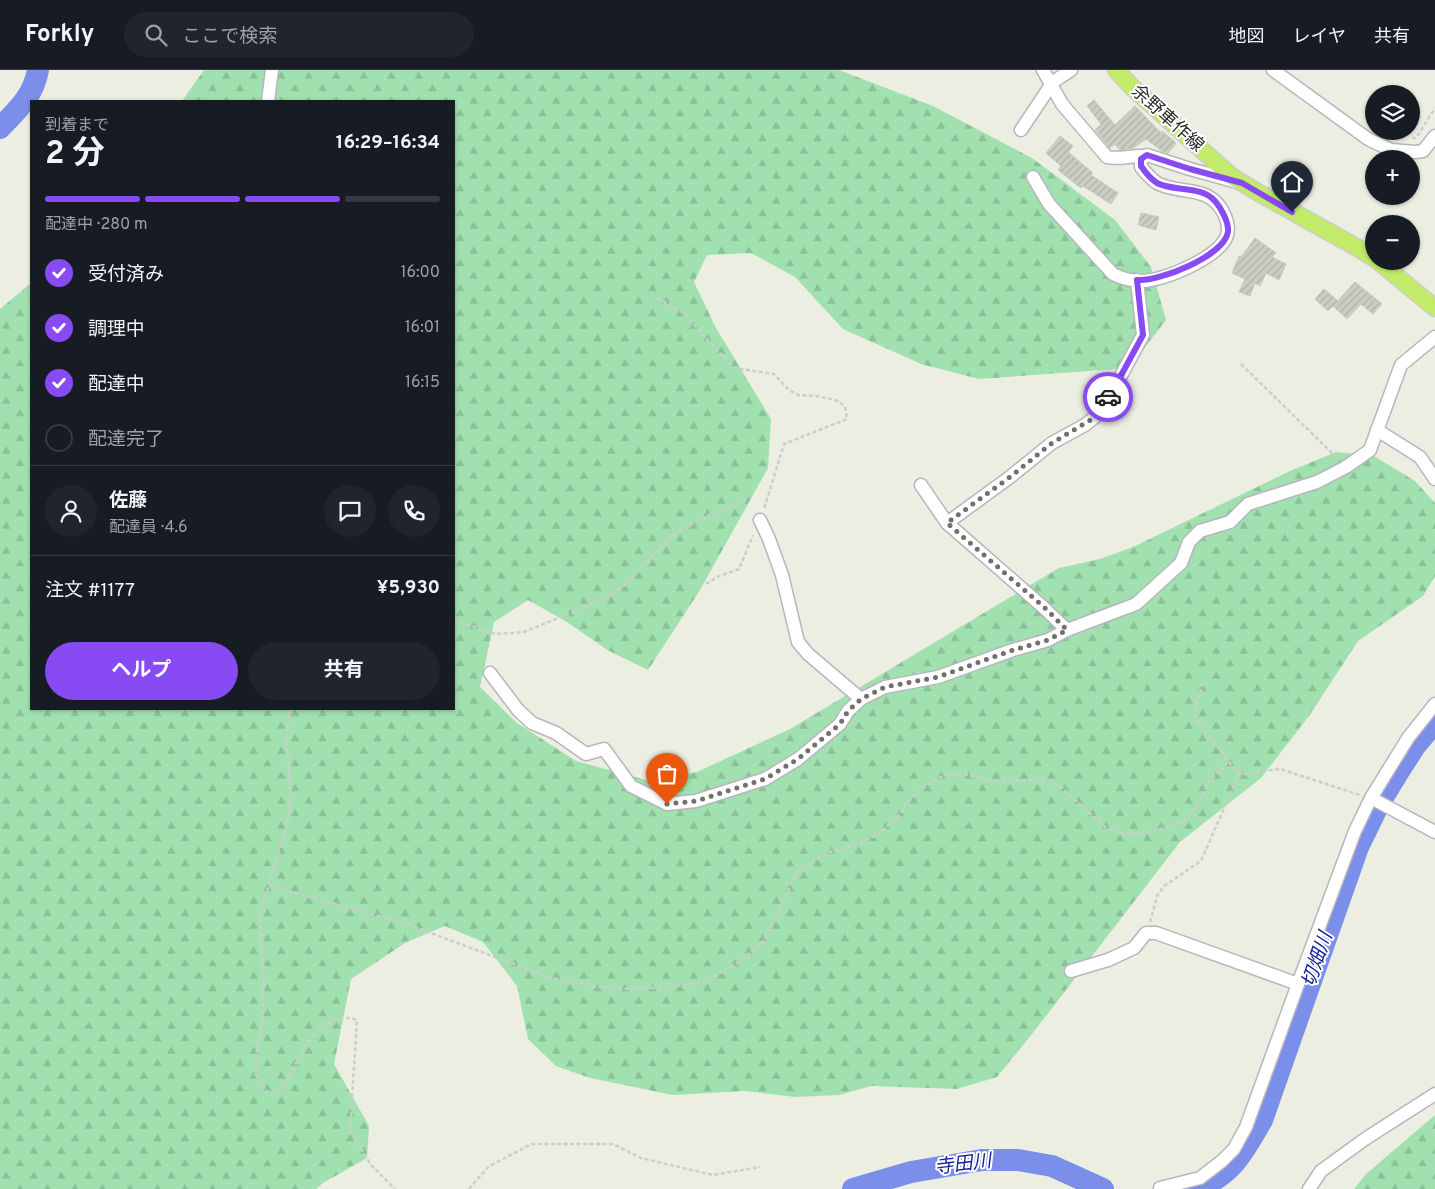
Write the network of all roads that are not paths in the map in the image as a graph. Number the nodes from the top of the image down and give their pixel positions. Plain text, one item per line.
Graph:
1 (272, 70) edge
2 (1043, 70) edge
3 (1071, 70) edge
4 (1116, 70) edge
5 (1273, 70) edge
6 (1051, 86) junction
7 (268, 100) edge
8 (1021, 130) dead end
9 (1435, 136) edge
10 (1145, 156) junction
11 (1033, 177) dead end
12 (1242, 183) junction
13 (1365, 252) edge
14 (1389, 270) edge
15 (1137, 280) junction
16 (1435, 308) edge
17 (1435, 337) edge
18 (1377, 430) junction
19 (1435, 479) edge
20 (921, 485) dead end
21 (760, 520) road end
22 (947, 523) junction
23 (1067, 630) junction
24 (490, 673) dead end
25 (861, 699) junction
26 (1435, 704) edge
27 (1371, 798) junction
28 (1435, 832) edge
29 (1071, 971) dead end
30 (1298, 984) junction
31 (1435, 1094) edge
32 (1160, 1189) edge
33 (1309, 1189) edge

1 - 7 street
2 - 6 street
3 - 6 street
4 - 12 main road, 余野車作線
5 - 9 street
6 - 8 street
6 - 10 street
10 - 12 street
10 - 15 street
11 - 15 street
12 - 13 main road, 余野車作線
14 - 16 main road
15 - 22 street
17 - 18 street
18 - 19 street
18 - 23 street
20 - 22 street
21 - 25 street
22 - 23 street
23 - 25 street
24 - 25 street
26 - 27 street
27 - 28 street
27 - 30 street
29 - 30 street
30 - 32 street
31 - 33 street

